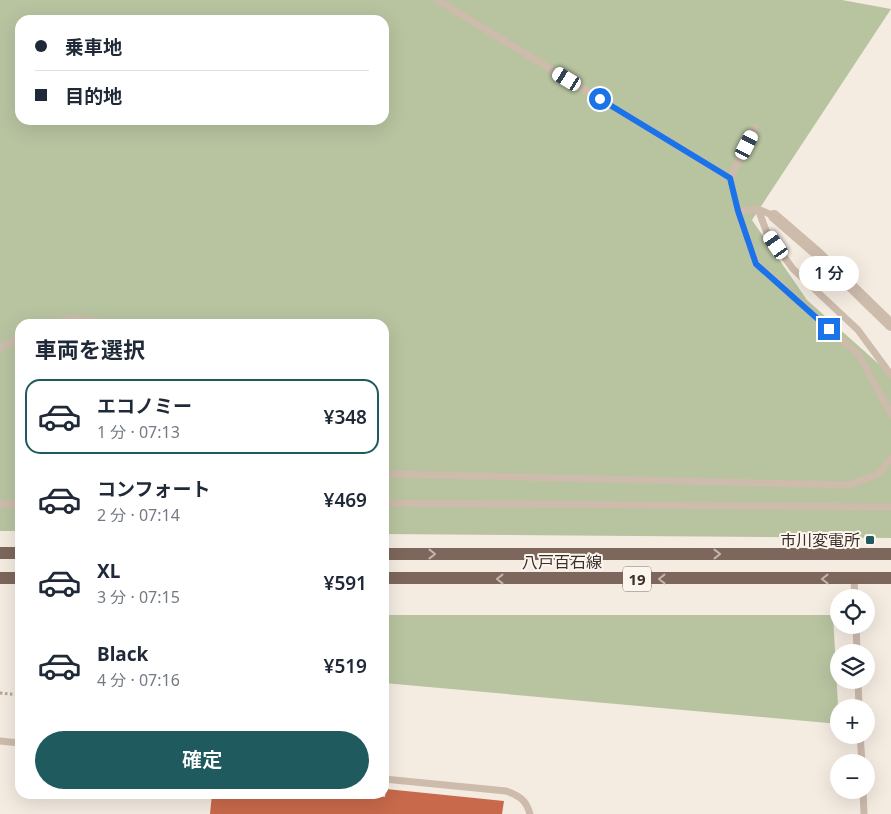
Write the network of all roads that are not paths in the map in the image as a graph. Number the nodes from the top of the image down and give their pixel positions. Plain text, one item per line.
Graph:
1 (437, 0) edge
2 (755, 128) dead end
3 (730, 178) junction
4 (758, 208) junction
5 (738, 211) junction
6 (774, 216) joint
7 (891, 325) edge
8 (15, 340) edge
9 (0, 348) edge
10 (891, 375) edge
11 (891, 414) edge
12 (891, 459) edge
13 (389, 473) edge
14 (389, 503) edge
15 (0, 504) edge
16 (15, 504) edge
17 (891, 507) edge
18 (0, 553) edge
19 (15, 553) edge
20 (389, 554) edge
21 (891, 554) edge
22 (0, 578) edge
23 (15, 578) edge
24 (389, 578) edge
25 (854, 578) junction
26 (891, 578) edge
27 (855, 589) edge
28 (0, 741) edge
29 (15, 742) edge
30 (389, 779) edge
31 (863, 799) edge
32 (530, 814) edge
33 (864, 814) edge

1 - 3 lane
2 - 3 lane
3 - 5 lane
4 - 5 lane
4 - 6 lane
4 - 10 lane
5 - 11 lane
6 - 7 street
8 - 9 lane
12 - 13 lane
14 - 17 lane
15 - 16 lane
18 - 19 main road
20 -> 21 main road, 八戸百石線 / 19
22 - 23 main road
25 -> 24 main road, 八戸百石線 / 19
25 - 26 main road, 八戸百石線 / 19
25 - 27 lane
28 - 29 lane
30 - 32 lane
31 - 33 lane

